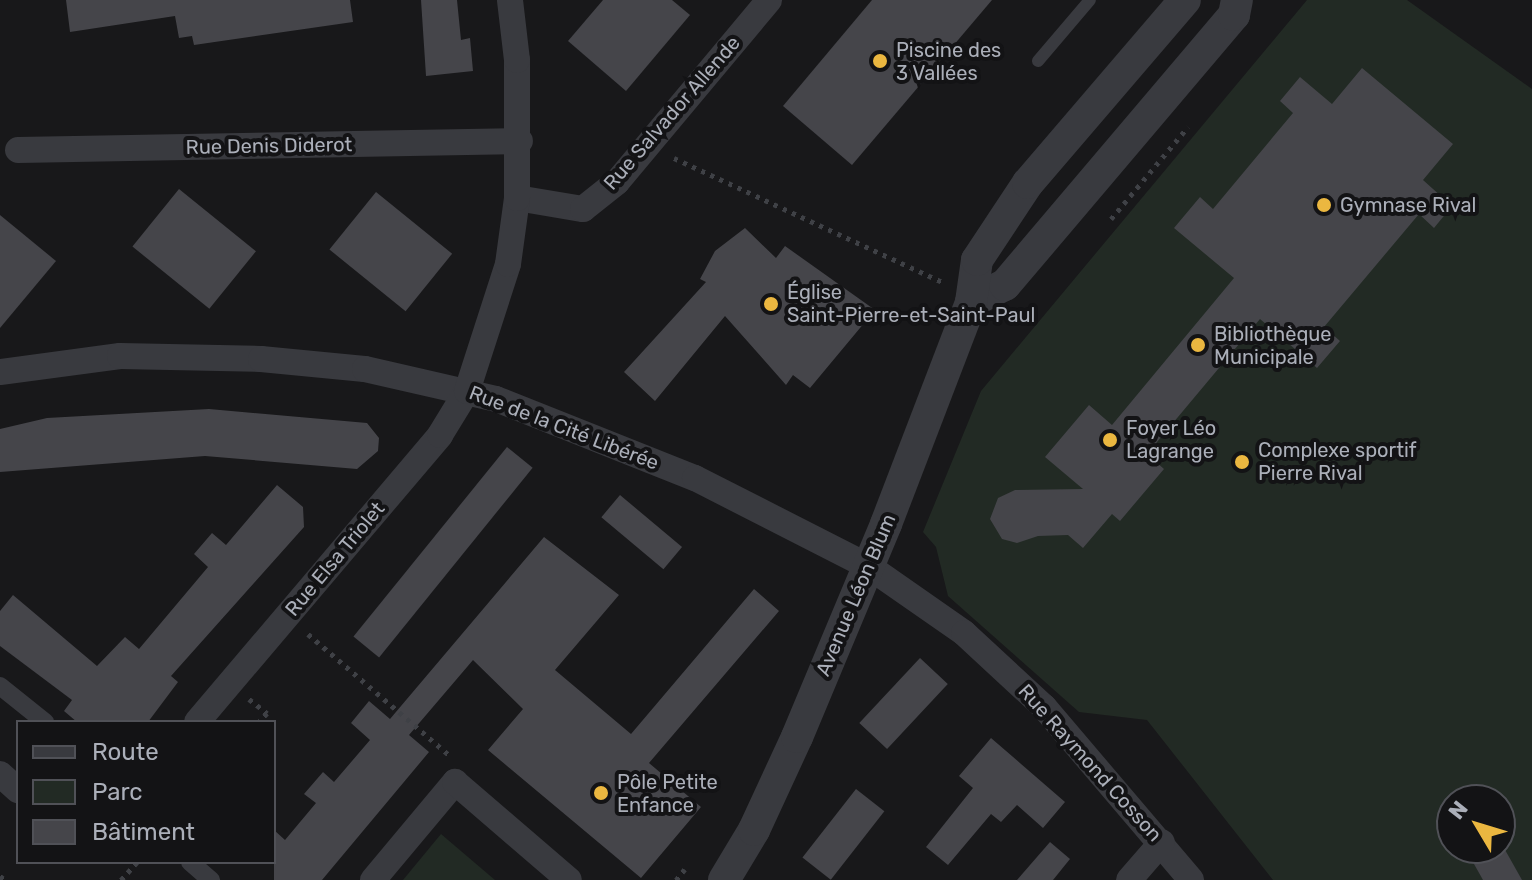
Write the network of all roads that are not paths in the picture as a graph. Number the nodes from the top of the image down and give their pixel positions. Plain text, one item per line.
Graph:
1 (510, 0) edge
2 (769, 0) edge
3 (1090, 0) edge
4 (1185, 0) edge
5 (1237, 0) edge
6 (1038, 61) dead end
7 (520, 141) junction
8 (18, 150) dead end
9 (517, 198) junction
10 (971, 302) junction
11 (0, 372) edge
12 (467, 391) junction
13 (868, 566) junction
14 (0, 686) edge
15 (42, 720) edge
16 (199, 720) edge
17 (0, 774) edge
18 (16, 788) edge
19 (1162, 842) junction
20 (192, 864) edge
21 (211, 880) edge
22 (373, 880) edge
23 (569, 880) edge
24 (724, 880) edge
25 (1129, 880) edge
26 (1191, 880) edge

1 - 7 street
2 - 9 street, Rue Salvador Allende
3 - 6 lane
4 - 10 street, Avenue Léon Blum
5 - 10 street
7 - 8 street, Rue Denis Diderot
7 - 9 street
9 - 12 street
10 - 13 street, Avenue Léon Blum
11 - 12 street, Rue de la Cité Libérée
12 - 13 street, Rue de la Cité Libérée
12 - 16 street, Rue Elsa Triolet
13 - 19 street, Rue Raymond Cosson
13 - 24 street, Avenue Léon Blum
14 - 15 street
17 - 18 street
19 - 25 street
19 - 26 street, Rue Raymond Cosson
20 - 21 street
22 - 23 street

